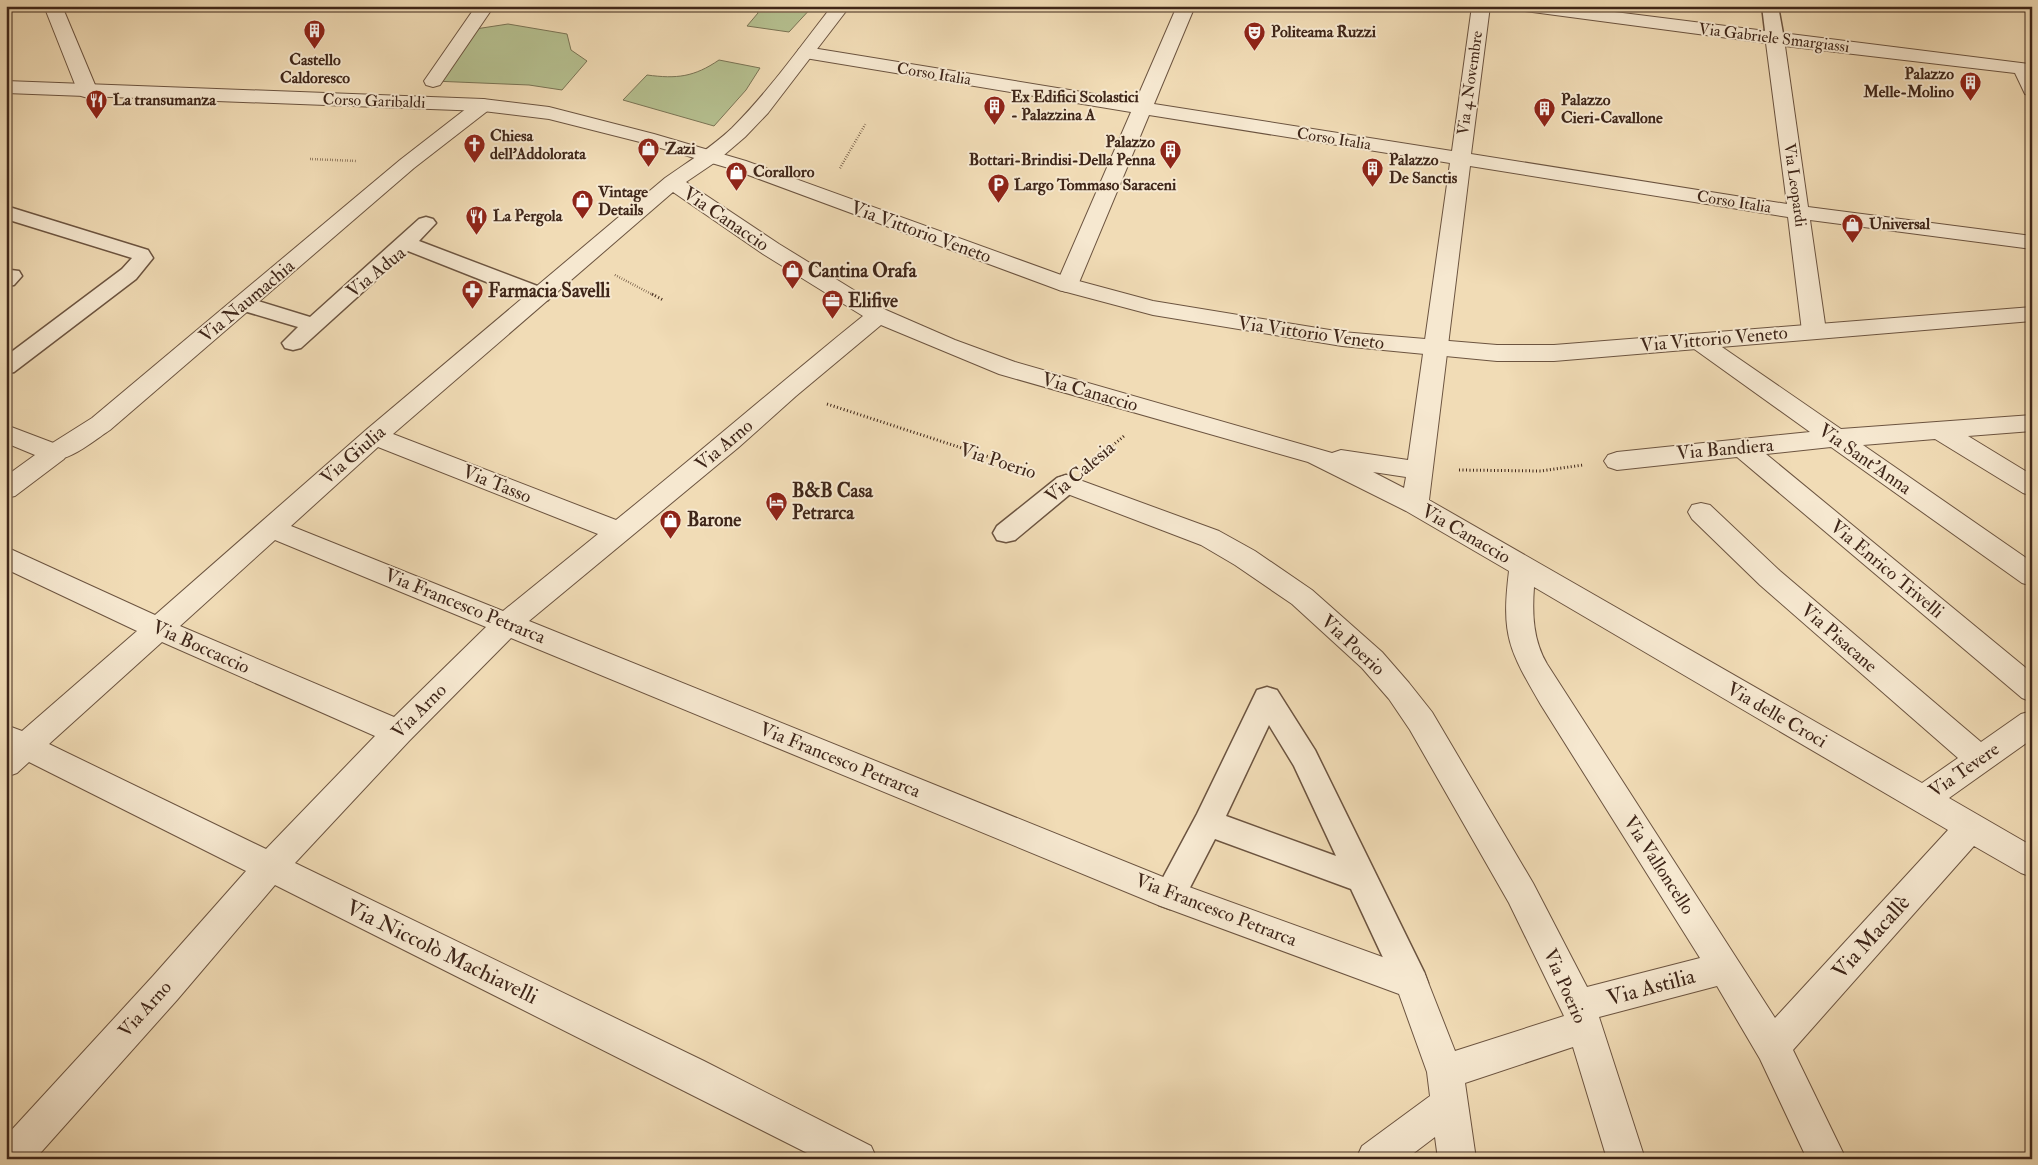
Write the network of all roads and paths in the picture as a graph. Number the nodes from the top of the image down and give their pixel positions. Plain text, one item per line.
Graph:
1 (53, 6) edge
2 (485, 6) edge
3 (841, 6) edge
4 (1186, 6) edge
5 (1481, 6) edge
6 (1525, 6) edge
7 (1770, 6) edge
8 (1775, 39) junction
9 (806, 53) junction
10 (433, 81) dead end
11 (6, 87) edge
12 (2032, 90) edge
13 (88, 92) junction
14 (483, 105) junction
15 (1143, 108) junction
16 (866, 123) dead end
17 (619, 130) joint
18 (710, 157) junction
19 (1460, 159) junction
20 (672, 182) junction
21 (824, 196) junction
22 (6, 212) edge
23 (1798, 212) junction
24 (426, 223) dead end
25 (405, 243) junction
26 (2025, 244) edge
27 (584, 258) junction
28 (1067, 285) junction
29 (540, 295) junction
30 (663, 300) dead end
31 (244, 304) junction
32 (878, 314) junction
33 (2032, 314) edge
34 (314, 325) junction
35 (1814, 331) junction
36 (1698, 341) junction
37 (293, 343) dead end
38 (1435, 349) junction
39 (6, 367) edge
40 (824, 403) dead end
41 (1154, 411) junction
42 (2032, 423) edge
43 (1941, 431) junction
44 (6, 433) edge
45 (375, 436) junction
46 (1836, 438) junction
47 (1742, 448) junction
48 (55, 453) junction
49 (1317, 456) junction
50 (1616, 460) joint
51 (1418, 470) junction
52 (1066, 484) junction
53 (2032, 487) edge
54 (6, 489) edge
55 (1415, 504) junction
56 (1702, 512) dead end
57 (271, 528) junction
58 (619, 532) junction
59 (1006, 533) dead end
60 (6, 557) edge
61 (1523, 566) junction
62 (2032, 576) edge
63 (508, 623) junction
64 (157, 628) junction
65 (2032, 690) edge
66 (2032, 723) edge
67 (398, 732) junction
68 (13, 749) edge
69 (1980, 759) junction
70 (1922, 800) junction
71 (1208, 823) junction
72 (1970, 828) junction
73 (2032, 863) edge
74 (270, 868) junction
75 (1364, 880) junction
76 (1170, 894) junction
77 (1725, 968) junction
78 (1412, 983) junction
79 (1581, 1016) junction
80 (1773, 1047) junction
81 (1446, 1089) junction
82 (10, 1159) edge
83 (858, 1159) edge
84 (1375, 1159) edge
85 (1457, 1159) edge
86 (1626, 1159) edge
87 (1827, 1159) edge

1 - 13 street
2 - 10 street
3 - 9 street, Via Giulia
4 - 15 street
5 - 19 street, Via 4 Novembre
6 - 8 street, Via Gabriele Smargiassi
7 - 8 lane
8 - 12 street, Via Gabriele Smargiassi
8 - 23 street, Via Leopardi
9 - 15 street, Corso Italia
9 - 18 street, Via Giulia
11 - 13 street, Corso Garibaldi
13 - 14 street, Corso Garibaldi
14 - 17 street, Corso Garibaldi
14 - 31 street, Via Naumachia
15 - 19 street, Corso Italia
15 - 28 street
16 - 21 path
17 - 18 street, Via Vittorio Veneto
18 - 20 street, Via Giulia
18 - 21 street, Via Vittorio Veneto
19 - 23 street, Corso Italia
19 - 38 street, Via 4 Novembre
20 - 27 street, Via Giulia
20 - 32 street, Via Canaccio
21 - 28 street, Via Vittorio Veneto
22 - 39 lane
23 - 26 street, Corso Italia
23 - 35 street, Via Leopardi
24 - 25 lane
25 - 29 lane, Via Adua
25 - 34 lane, Via Adua
27 - 29 street, Via Giulia
27 - 30 path
28 - 38 street, Via Vittorio Veneto
29 - 45 street, Via Giulia
31 - 34 lane
31 - 48 street, Via Naumachia
32 - 41 street, Via Canaccio
32 - 58 street, Via Arno
33 - 35 street, Via Vittorio Veneto
34 - 37 lane, Via Adua
35 - 36 street, Via Vittorio Veneto
36 - 38 street, Via Vittorio Veneto
36 - 46 street, Via Sant'Anna
38 - 51 street, Via 4 Novembre
40 - 52 path, Via Poerio
41 - 49 street, Via Canaccio
41 - 52 path, Via Calesia
42 - 43 street, Via Bandiera
43 - 46 street, Via Bandiera
43 - 53 street
44 - 48 street
45 - 57 street, Via Giulia
45 - 58 street, Via Tasso
46 - 47 street, Via Bandiera
46 - 62 street, Via Sant'Anna
47 - 50 street, Via Bandiera
47 - 65 street, Via Enrico Trivelli
48 - 54 street, Via Naumachia
49 - 51 street
49 - 55 street, Via Canaccio
50 - 51 path
51 - 55 street, Via 4 Novembre
52 - 59 lane, Via Calesia
52 - 79 street, Via Poerio
55 - 61 street, Via Canaccio
56 - 69 street, Via Pisacane
57 - 63 street, Via Francesco Petrarca
57 - 64 street, Via Giulia
58 - 63 street, Via Arno
60 - 64 street, Via Boccaccio
61 - 70 street, Via delle Croci
61 - 77 street, Via Valloncello
63 - 67 street, Via Arno
63 - 76 street, Via Francesco Petrarca
64 - 67 street, Via Boccaccio
64 - 68 street, Via Giulia
66 - 69 street, Via Tevere
67 - 74 street, Via Arno
68 - 74 street, Via Niccolò Machiavelli
69 - 70 street, Via Tevere
70 - 72 street, Via delle Croci
71 - 75 lane
71 - 75 lane
71 - 76 lane
72 - 73 street, Via delle Croci
72 - 80 street, Via Macallè
74 - 82 street, Via Arno
74 - 83 street, Via Niccolò Machiavelli
75 - 78 lane
76 - 78 street, Via Francesco Petrarca
77 - 79 street, Via Astilia
77 - 80 street, Via Valloncello
78 - 81 street
79 - 81 street, Via Astilia
79 - 86 street, Via Poerio
80 - 87 street, Via Valloncello
81 - 84 street, Via Astilia
81 - 85 street

